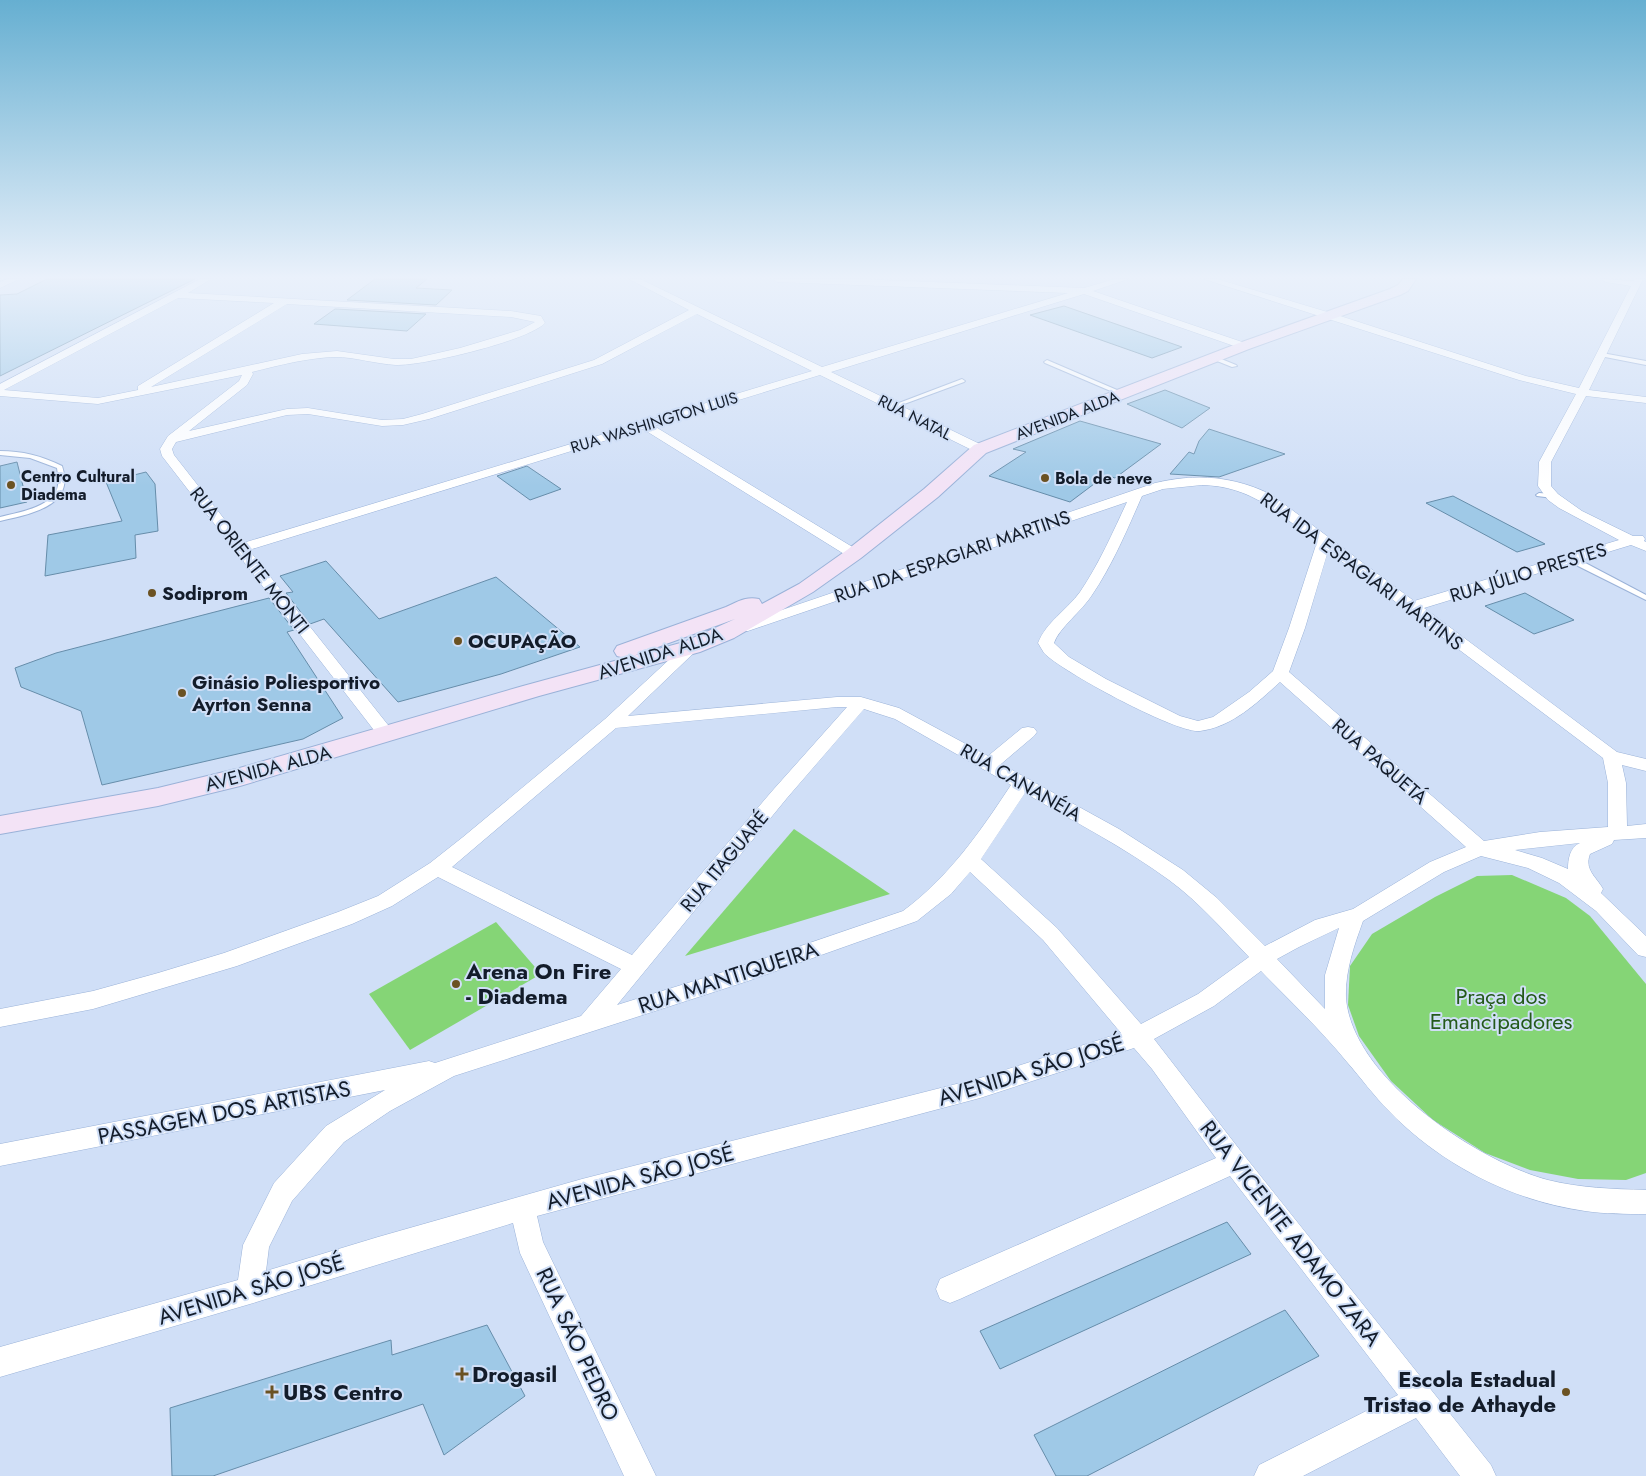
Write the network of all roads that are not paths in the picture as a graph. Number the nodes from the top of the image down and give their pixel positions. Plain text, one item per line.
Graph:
1 (76, 348) edge
2 (208, 348) edge
3 (472, 348) edge
4 (629, 348) edge
5 (775, 348) edge
6 (899, 348) edge
7 (1239, 348) edge
8 (1430, 348) edge
9 (1605, 348) edge
10 (1602, 355) junction
11 (1214, 358) junction
12 (1048, 362) dead end
13 (1646, 363) edge
14 (1234, 366) dead end
15 (246, 370) junction
16 (823, 371) junction
17 (227, 375) junction
18 (962, 381) dead end
19 (0, 388) edge
20 (1582, 392) junction
21 (0, 393) edge
22 (1122, 394) junction
23 (226, 395) junction
24 (129, 396) junction
25 (1646, 400) edge
26 (894, 406) junction
27 (644, 425) junction
28 (172, 439) junction
29 (980, 449) junction
30 (0, 453) edge
31 (1137, 494) junction
32 (1539, 494) dead end
33 (1553, 496) junction
34 (0, 519) edge
35 (1639, 539) edge
36 (1324, 542) junction
37 (1646, 547) edge
38 (240, 548) junction
39 (854, 554) junction
40 (1571, 559) junction
41 (835, 568) junction
42 (1646, 598) edge
43 (1411, 607) junction
44 (734, 612) junction
45 (726, 634) junction
46 (692, 647) junction
47 (1280, 673) junction
48 (530, 691) junction
49 (861, 702) junction
50 (611, 724) junction
51 (1028, 732) dead end
52 (386, 734) junction
53 (1611, 756) junction
54 (990, 764) junction
55 (1646, 765) edge
56 (1022, 783) junction
57 (0, 825) edge
58 (1646, 830) edge
59 (1618, 833) junction
60 (1480, 849) junction
61 (970, 860) junction
62 (437, 868) junction
63 (1613, 915) junction
64 (1354, 917) junction
65 (1643, 942) edge
66 (1264, 958) junction
67 (636, 966) junction
68 (0, 1018) edge
69 (590, 1022) junction
70 (1138, 1037) junction
71 (1352, 1052) junction
72 (447, 1068) junction
73 (0, 1155) edge
74 (1234, 1162) junction
75 (1646, 1202) edge
76 (523, 1210) junction
77 (950, 1289) dead end
78 (250, 1290) junction
79 (0, 1362) edge
80 (1421, 1400) junction
81 (640, 1476) edge
82 (1270, 1476) edge
83 (1480, 1476) edge

1 - 19 street
2 - 24 street
3 - 15 street
4 - 28 street
5 - 16 street, RUA NATAL
6 - 16 street, RUA WASHINGTON LUIS
7 - 11 main road, AVENIDA ALDA
8 - 20 street
9 - 10 street
10 - 13 lane
10 - 20 street
11 - 14 lane
11 - 22 main road, AVENIDA ALDA
12 - 22 lane
15 - 17 street
15 - 23 street
16 - 26 street, RUA NATAL
16 - 27 street, RUA WASHINGTON LUIS
17 - 23 street
17 - 24 street
18 - 26 lane
20 - 25 street
20 - 33 street
21 - 24 street
22 - 29 main road, AVENIDA ALDA
23 - 28 street
26 - 29 street, RUA NATAL
27 - 38 street, RUA WASHINGTON LUIS
27 - 39 street
28 - 38 street, RUA ORIENTE MONTI
29 - 39 main road, AVENIDA ALDA
30 - 34 lane
31 - 36 street, RUA IDA ESPAGIARI MARTINS
31 - 45 street, RUA IDA ESPAGIARI MARTINS
31 - 47 street
32 - 33 lane
33 - 35 street
35 - 37 street
35 - 40 street, RUA JÚLIO PRESTES
36 - 43 street, RUA IDA ESPAGIARI MARTINS
36 - 47 street
38 - 52 street, RUA ORIENTE MONTI
39 - 41 main road, AVENIDA ALDA
40 - 42 lane
40 - 43 street, RUA JÚLIO PRESTES
41 - 44 main road, AVENIDA ALDA
41 - 45 main road, AVENIDA ALDA
43 - 53 street, RUA IDA ESPAGIARI MARTINS
44 - 46 main road
44 - 48 main road, AVENIDA ALDA
45 - 46 main road, AVENIDA ALDA
46 - 48 main road, AVENIDA ALDA
46 - 50 street
47 - 60 street, RUA PAQUETÁ
48 - 52 main road, AVENIDA ALDA
49 - 50 street, RUA CANANÉIA
49 - 54 street, RUA CANANÉIA
49 - 67 street, RUA ITAGUARÉ
50 - 62 street
51 - 54 street
52 - 57 main road, AVENIDA ALDA
53 - 55 street
53 - 59 street
54 - 56 street, RUA CANANÉIA
56 - 61 street, RUA MANTIQUEIRA
56 - 66 street, RUA CANANÉIA
58 - 59 street, AVENIDA SÃO JOSÉ
59 - 60 street, AVENIDA SÃO JOSÉ
59 - 63 street
60 - 63 street
60 - 64 street, AVENIDA SÃO JOSÉ
61 - 69 street, RUA MANTIQUEIRA
61 - 70 street, RUA VICENTE ADAMO ZARA
62 - 67 street
62 - 68 street
63 - 65 street
64 - 66 street, AVENIDA SÃO JOSÉ
64 - 71 street
66 - 70 street, AVENIDA SÃO JOSÉ
66 - 71 street, RUA CANANÉIA
67 - 69 street, RUA ITAGUARÉ
69 - 72 street, RUA MANTIQUEIRA
70 - 74 street, RUA VICENTE ADAMO ZARA
70 - 76 street, AVENIDA SÃO JOSÉ
71 - 75 street, RUA CANANÉIA
72 - 73 street, PASSAGEM DOS ARTISTAS
72 - 78 street, RUA MANTIQUEIRA
74 - 77 street
74 - 80 street, RUA VICENTE ADAMO ZARA
76 - 78 street, AVENIDA SÃO JOSÉ
76 - 81 street, RUA SÃO PEDRO
78 - 79 street, AVENIDA SÃO JOSÉ
80 - 82 street
80 - 83 street, RUA VICENTE ADAMO ZARA

